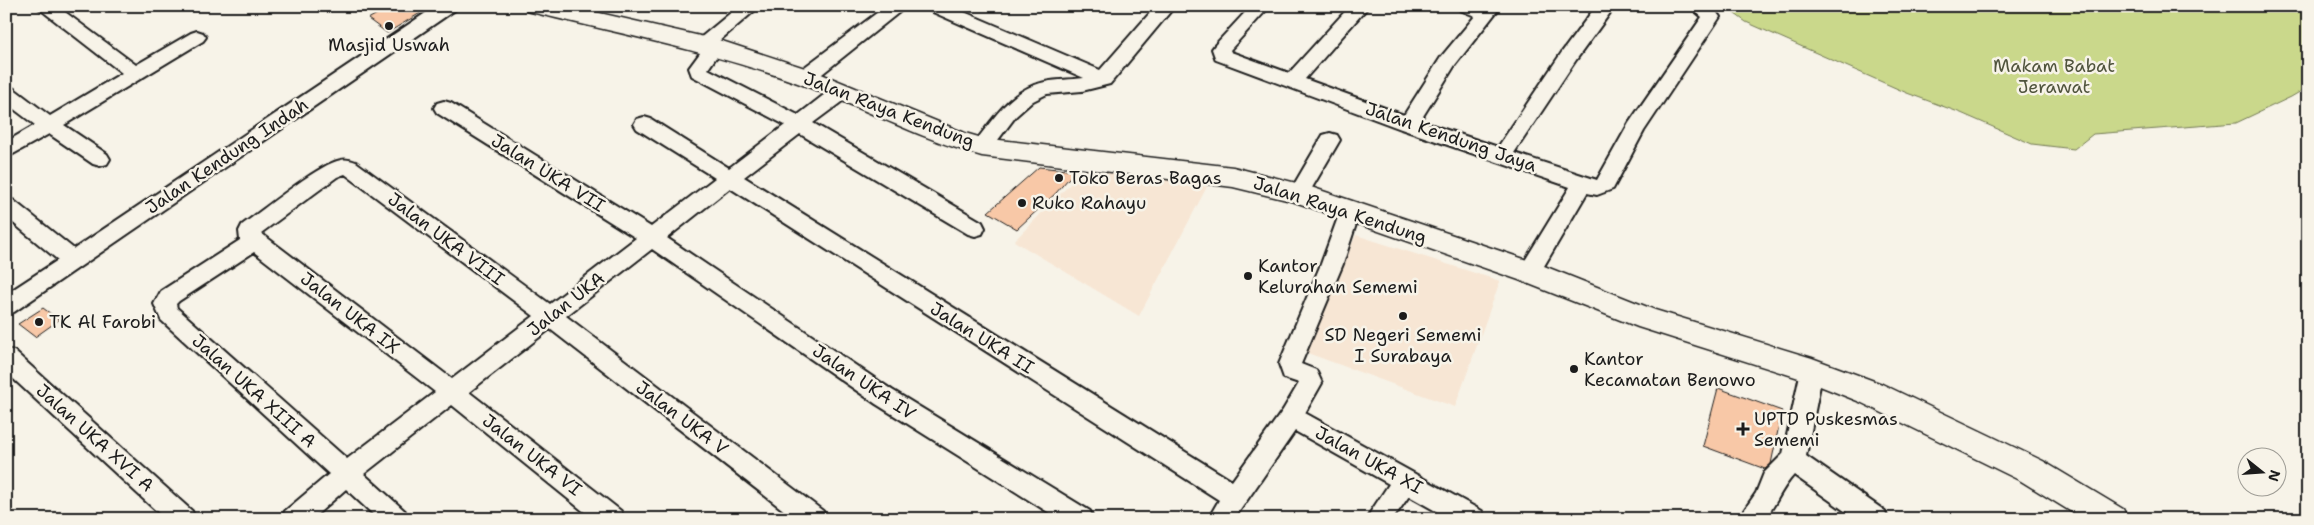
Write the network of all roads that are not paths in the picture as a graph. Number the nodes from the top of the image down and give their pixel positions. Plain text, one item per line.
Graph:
1 (44, 6) edge
2 (449, 6) edge
3 (751, 6) edge
4 (898, 6) edge
5 (934, 6) edge
6 (1260, 6) edge
7 (1360, 6) edge
8 (1466, 6) edge
9 (1606, 6) edge
10 (1698, 6) edge
11 (552, 8) edge
12 (1160, 8) edge
13 (1489, 10) edge
14 (197, 37) dead end
15 (710, 45) junction
16 (135, 74) junction
17 (804, 77) junction
18 (1103, 79) junction
19 (1292, 82) junction
20 (841, 92) junction
21 (6, 93) edge
22 (444, 108) dead end
23 (644, 124) dead end
24 (799, 124) junction
25 (1408, 124) junction
26 (49, 125) junction
27 (1330, 140) dead end
28 (982, 147) junction
29 (6, 150) edge
30 (1503, 156) junction
31 (100, 159) dead end
32 (729, 178) junction
33 (1582, 184) junction
34 (1300, 193) junction
35 (6, 205) edge
36 (1350, 212) junction
37 (975, 228) dead end
38 (252, 237) junction
39 (652, 238) junction
40 (74, 260) junction
41 (1529, 272) junction
42 (6, 306) edge
43 (550, 316) junction
44 (6, 358) edge
45 (1812, 370) junction
46 (452, 392) junction
47 (1291, 417) junction
48 (1792, 460) junction
49 (347, 473) junction
50 (1406, 481) junction
51 (1236, 497) junction
52 (183, 519) edge
53 (294, 519) edge
54 (396, 519) edge
55 (612, 519) edge
56 (814, 519) edge
57 (1082, 519) edge
58 (1220, 519) edge
59 (1378, 519) edge
60 (1473, 519) edge
61 (1750, 519) edge
62 (1876, 519) edge
63 (2112, 519) edge

1 - 16 street
2 - 40 street, Jalan Kendung Indah
3 - 15 street
4 - 17 street
5 - 18 street
6 - 19 street, Jalan Kendung Jaya
7 - 19 street
8 - 13 street
9 - 30 street
10 - 33 street, Jalan Kendung Jaya
11 - 15 main road, Jalan Raya Kendung
12 - 18 street
13 - 25 street
14 - 16 street
15 - 17 main road, Jalan Raya Kendung
15 - 24 street
16 - 26 street
17 - 20 main road, Jalan Raya Kendung
18 - 28 street
19 - 25 street, Jalan Kendung Jaya
20 - 24 street, Jalan UKA
20 - 28 main road, Jalan Raya Kendung
21 - 26 street
22 - 39 street, Jalan UKA VII
23 - 32 street, Jalan UKA II
24 - 32 street, Jalan UKA
24 - 37 street
25 - 30 street, Jalan Kendung Jaya
26 - 29 street
26 - 31 street
27 - 34 street
28 - 34 main road, Jalan Raya Kendung
30 - 33 street, Jalan Kendung Jaya
32 - 39 street, Jalan UKA
32 - 51 street, Jalan UKA II
33 - 41 street
34 - 36 main road, Jalan Raya Kendung
35 - 40 street
36 - 41 main road, Jalan Raya Kendung
36 - 47 street
38 - 43 street, Jalan UKA VIII
38 - 46 street, Jalan UKA IX
38 - 49 street, Jalan UKA XIII A
39 - 43 street, Jalan UKA
39 - 57 street, Jalan UKA IV
40 - 42 street, Jalan Kendung Indah
41 - 45 main road, Jalan Raya Kendung
43 - 46 street, Jalan UKA
43 - 56 street, Jalan UKA V
44 - 52 street, Jalan UKA XVI A
45 - 48 street
45 - 63 main road, Jalan Raya Kendung
46 - 49 street, Jalan UKA
46 - 55 street, Jalan UKA VI
47 - 50 street, Jalan UKA XI
47 - 51 street
48 - 61 street
48 - 62 street
49 - 53 street, Jalan UKA
49 - 54 street, Jalan UKA XIII A
50 - 59 street
50 - 60 street, Jalan UKA XI
51 - 58 street

